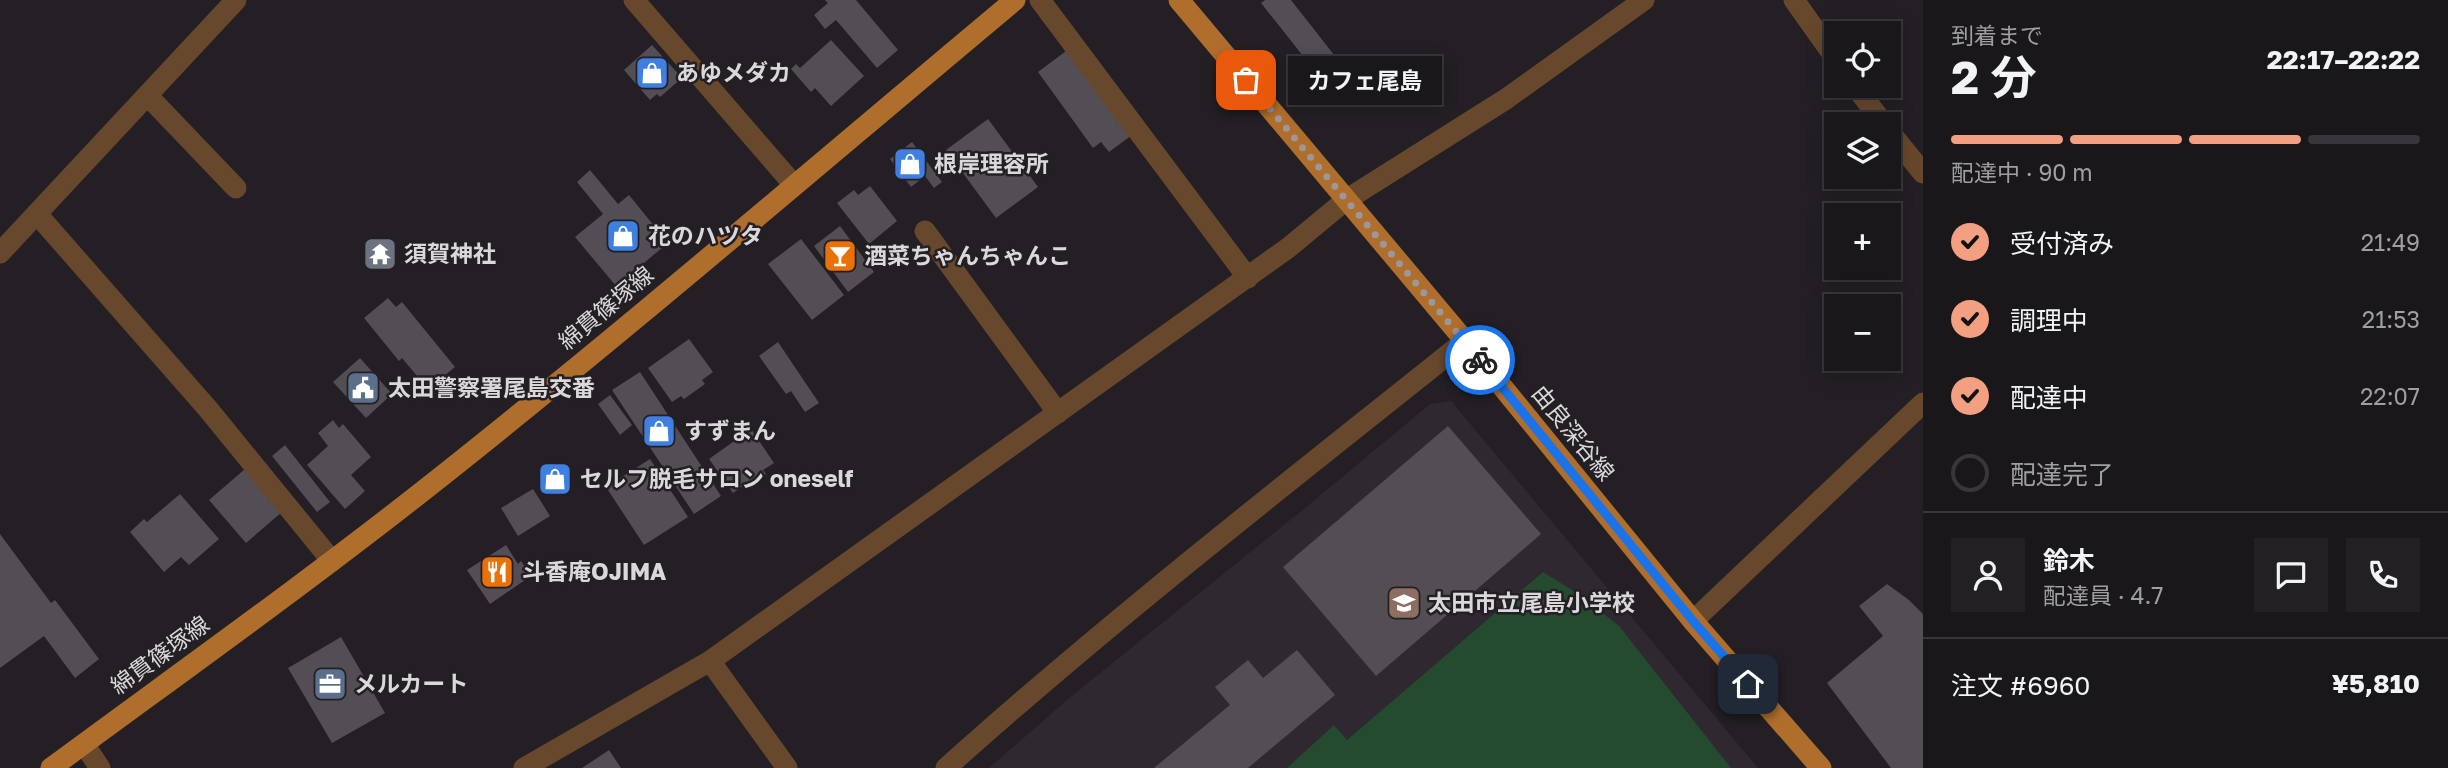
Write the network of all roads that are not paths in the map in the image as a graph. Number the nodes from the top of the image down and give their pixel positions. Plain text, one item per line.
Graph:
1 (236, 0) edge
2 (634, 0) edge
3 (1015, 0) edge
4 (1040, 0) edge
5 (1179, 0) edge
6 (1794, 0) edge
7 (1636, 2) edge
8 (1824, 42) edge
9 (147, 95) junction
10 (1863, 98) edge
11 (1875, 112) edge
12 (1901, 146) edge
13 (1923, 173) edge
14 (794, 185) junction
15 (236, 188) dead end
16 (1346, 200) junction
17 (37, 214) junction
18 (925, 231) dead end
19 (0, 253) edge
20 (1248, 278) junction
21 (1465, 341) junction
22 (1923, 403) edge
23 (1058, 412) junction
24 (332, 561) junction
25 (1693, 621) junction
26 (710, 661) junction
27 (84, 744) junction
28 (51, 768) edge
29 (100, 768) edge
30 (524, 768) edge
31 (787, 768) edge
32 (946, 768) edge
33 (1821, 768) edge

1 - 9 street
2 - 14 street
3 - 14 main road, 綿貫篠塚線
4 - 20 street
5 - 16 main road, 由良深谷線
6 - 8 street
7 - 16 street
9 - 15 street
9 - 17 street
10 - 11 street
12 - 13 street
14 - 24 main road, 綿貫篠塚線
16 - 20 street
16 - 21 main road, 由良深谷線
17 - 19 street
17 - 24 street
18 - 23 street
20 - 23 street
21 - 25 main road, 由良深谷線
21 - 32 street
22 - 25 street
23 - 26 street
24 - 27 main road, 綿貫篠塚線
25 - 33 main road, 由良深谷線
26 - 30 street
26 - 31 street
27 - 28 main road, 綿貫篠塚線
27 - 29 street

